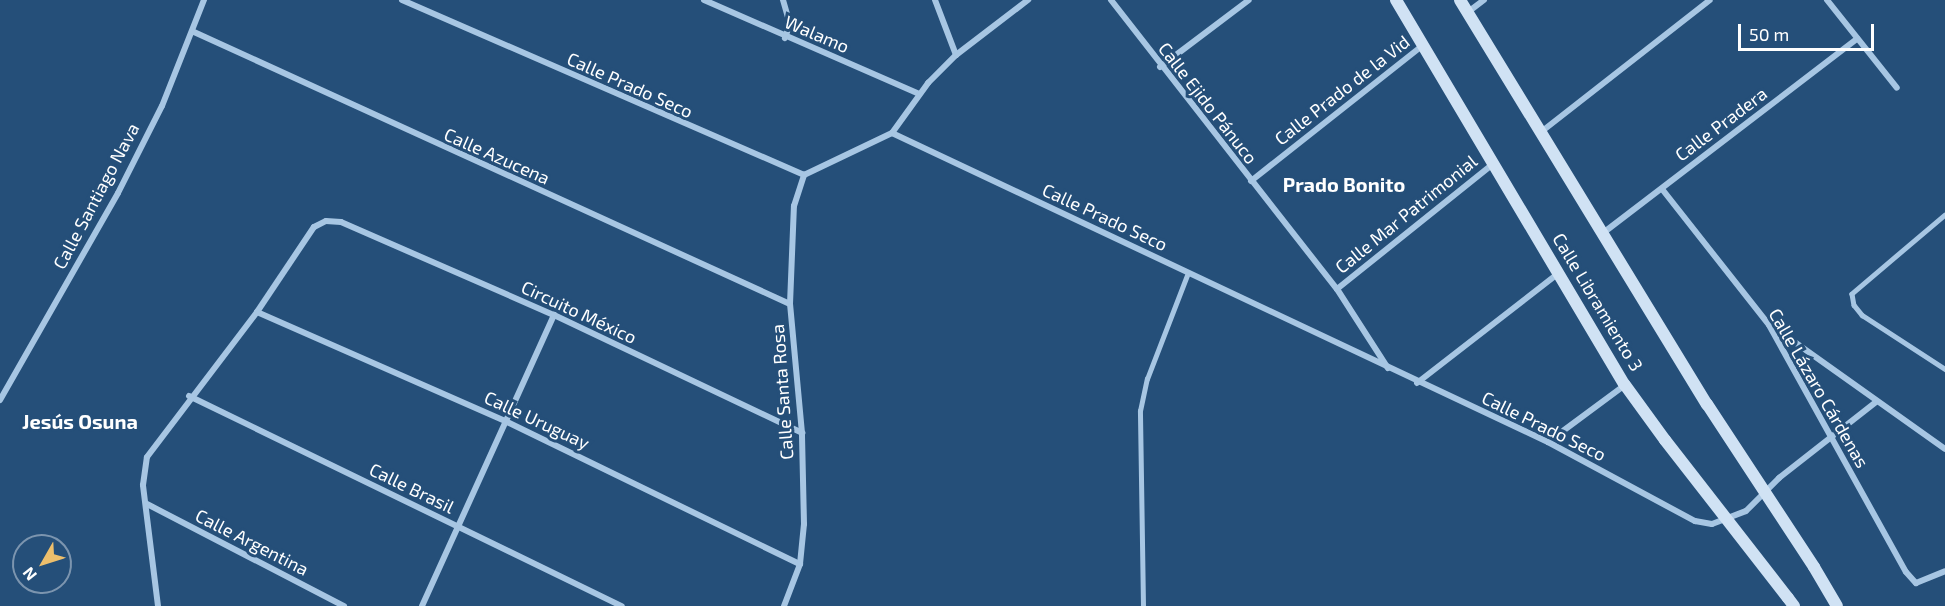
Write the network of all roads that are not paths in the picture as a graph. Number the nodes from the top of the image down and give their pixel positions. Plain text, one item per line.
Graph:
1 (204, 0) edge
2 (402, 0) edge
3 (704, 0) edge
4 (783, 0) edge
5 (935, 0) edge
6 (1028, 0) edge
7 (1111, 0) edge
8 (1249, 0) edge
9 (1396, 0) edge
10 (1460, 0) edge
11 (1484, 0) edge
12 (1710, 0) edge
13 (1827, 0) edge
14 (1468, 12) junction
15 (194, 32) junction
16 (785, 38) junction
17 (1857, 39) junction
18 (1423, 45) junction
19 (956, 55) junction
20 (1160, 67) junction
21 (1897, 88) dead end
22 (919, 94) junction
23 (1541, 132) junction
24 (892, 133) junction
25 (1495, 163) junction
26 (804, 175) junction
27 (1251, 181) junction
28 (1662, 189) junction
29 (1945, 215) edge
30 (1603, 233) junction
31 (1188, 273) junction
32 (1559, 273) junction
33 (1337, 289) junction
34 (790, 304) junction
35 (257, 312) junction
36 (554, 315) junction
37 (1769, 325) junction
38 (1389, 369) junction
39 (1945, 369) edge
40 (1417, 383) junction
41 (1625, 385) junction
42 (189, 396) junction
43 (0, 400) edge
44 (1876, 402) junction
45 (505, 421) junction
46 (802, 433) junction
47 (1831, 438) junction
48 (1548, 442) junction
49 (1945, 449) edge
50 (147, 504) junction
51 (456, 526) junction
52 (800, 564) junction
53 (1945, 571) edge
54 (1791, 602) edge
55 (158, 606) edge
56 (344, 606) edge
57 (422, 606) edge
58 (622, 606) edge
59 (784, 606) edge
60 (1143, 606) edge
61 (1837, 606) edge

1 - 15 street, Calle Santiago Nava
2 - 26 street, Calle Prado Seco
3 - 16 street, Walamo
4 - 16 street
5 - 19 street
6 - 19 street
7 - 20 street, Calle Ejido Pánuco
8 - 20 street
9 - 18 street, Calle Libramiento 3
10 - 14 street
11 - 14 street
12 - 23 street
13 - 17 street
14 - 23 street
15 - 34 street, Calle Azucena
15 - 43 street, Calle Santiago Nava
16 - 22 street, Walamo
17 - 21 street
17 - 28 street, Calle Pradera
18 - 25 street, Calle Libramiento 3
18 - 27 street, Calle Prado de la Vid
19 - 22 street
20 - 27 street, Calle Ejido Pánuco
22 - 24 street
23 - 30 street
24 - 26 street
24 - 31 street, Calle Prado Seco
25 - 32 street, Calle Libramiento 3
25 - 33 street, Calle Mar Patrimonial
26 - 34 street, Calle Santa Rosa
27 - 33 street, Calle Ejido Pánuco
28 - 30 street, Calle Pradera
28 - 37 street, Calle Lázaro Cárdenas
29 - 39 lane
30 - 61 street, bridge
31 - 38 street, Calle Prado Seco
31 - 60 lane
32 - 40 street
32 - 41 street, Calle Libramiento 3
33 - 38 street, Calle Ejido Pánuco
34 - 46 street, Calle Santa Rosa
35 - 36 street, Circuito México
35 - 42 street
35 - 45 street, Calle Uruguay
36 - 45 street
36 - 46 street, Circuito México
37 - 44 street
37 - 47 street, Calle Lázaro Cárdenas
38 - 40 street, Calle Prado Seco
40 - 48 street, Calle Prado Seco
41 - 48 street
41 - 54 street, Calle Libramiento 3, bridge
42 - 50 street
42 - 51 street, Calle Brasil
44 - 47 street, Calle Prado Seco
44 - 49 street
45 - 51 street
45 - 52 street, Calle Uruguay
46 - 52 street, Calle Santa Rosa
47 - 48 street, Calle Prado Seco
47 - 53 street, Calle Lázaro Cárdenas
50 - 55 street
50 - 56 street, Calle Argentina
51 - 57 street
51 - 58 street, Calle Brasil
52 - 59 street, Calle Santa Rosa

